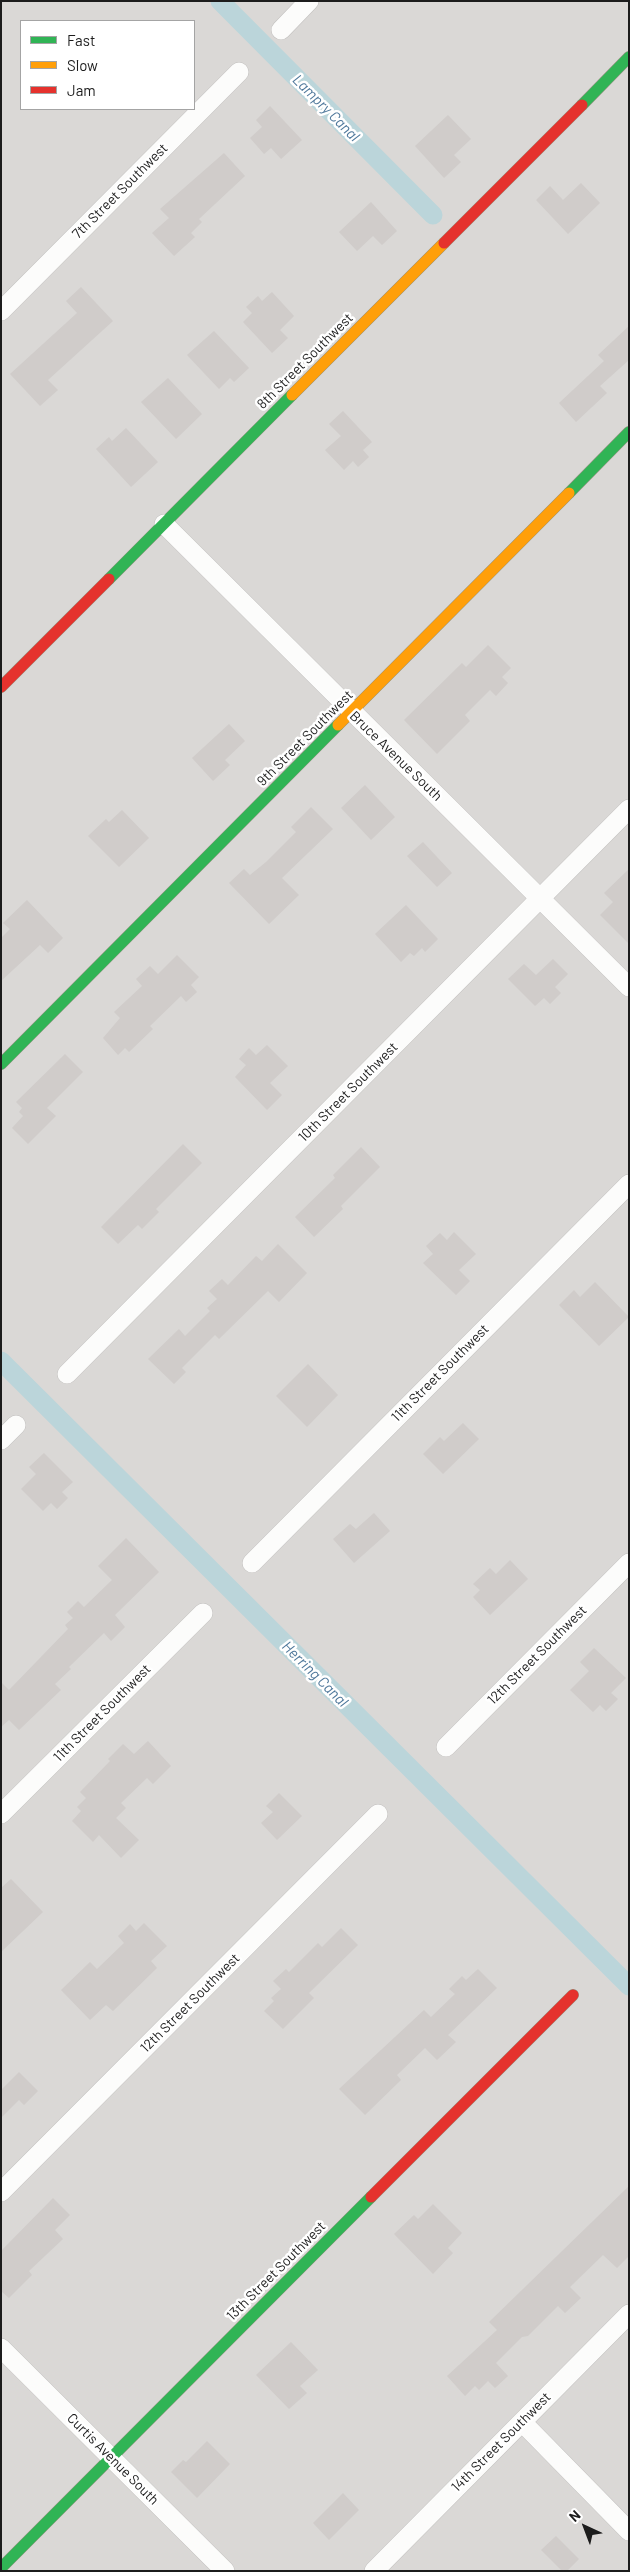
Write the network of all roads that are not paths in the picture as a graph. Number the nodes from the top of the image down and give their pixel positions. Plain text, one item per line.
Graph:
1 (309, 1) edge
2 (281, 30) dead end
3 (629, 57) edge
4 (240, 72) dead end
5 (1, 311) edge
6 (629, 432) edge
7 (164, 524) junction
8 (1, 687) edge
9 (351, 712) junction
10 (629, 809) edge
11 (540, 898) junction
12 (629, 987) edge
13 (1, 1064) edge
14 (629, 1184) edge
15 (67, 1374) dead end
16 (16, 1425) dead end
17 (1, 1440) edge
18 (252, 1563) dead end
19 (629, 1563) edge
20 (203, 1612) dead end
21 (446, 1747) dead end
22 (1, 1814) edge
23 (378, 1814) dead end
24 (573, 1995) dead end
25 (1, 2192) edge
26 (629, 2314) edge
27 (1, 2348) edge
28 (522, 2422) junction
29 (111, 2457) junction
30 (629, 2531) edge
31 (1, 2568) edge
32 (225, 2571) edge
33 (374, 2571) edge

1 - 2 street
3 - 7 street, 8th Street Southwest
4 - 5 street, 7th Street Southwest
6 - 9 street, 9th Street Southwest
7 - 8 street, 8th Street Southwest
7 - 9 street, Bruce Avenue South
9 - 11 street, Bruce Avenue South
9 - 13 street, 9th Street Southwest
10 - 11 street, 10th Street Southwest
11 - 12 street, Bruce Avenue South
11 - 15 street, 10th Street Southwest
14 - 18 street, 11th Street Southwest
16 - 17 street
19 - 21 street, 12th Street Southwest
20 - 22 street, 11th Street Southwest
23 - 25 street, 12th Street Southwest
24 - 29 street, 13th Street Southwest
26 - 28 street, 14th Street Southwest
27 - 29 street, Curtis Avenue South
28 - 30 street
28 - 33 street, 14th Street Southwest
29 - 31 street, 13th Street Southwest
29 - 32 street, Curtis Avenue South

